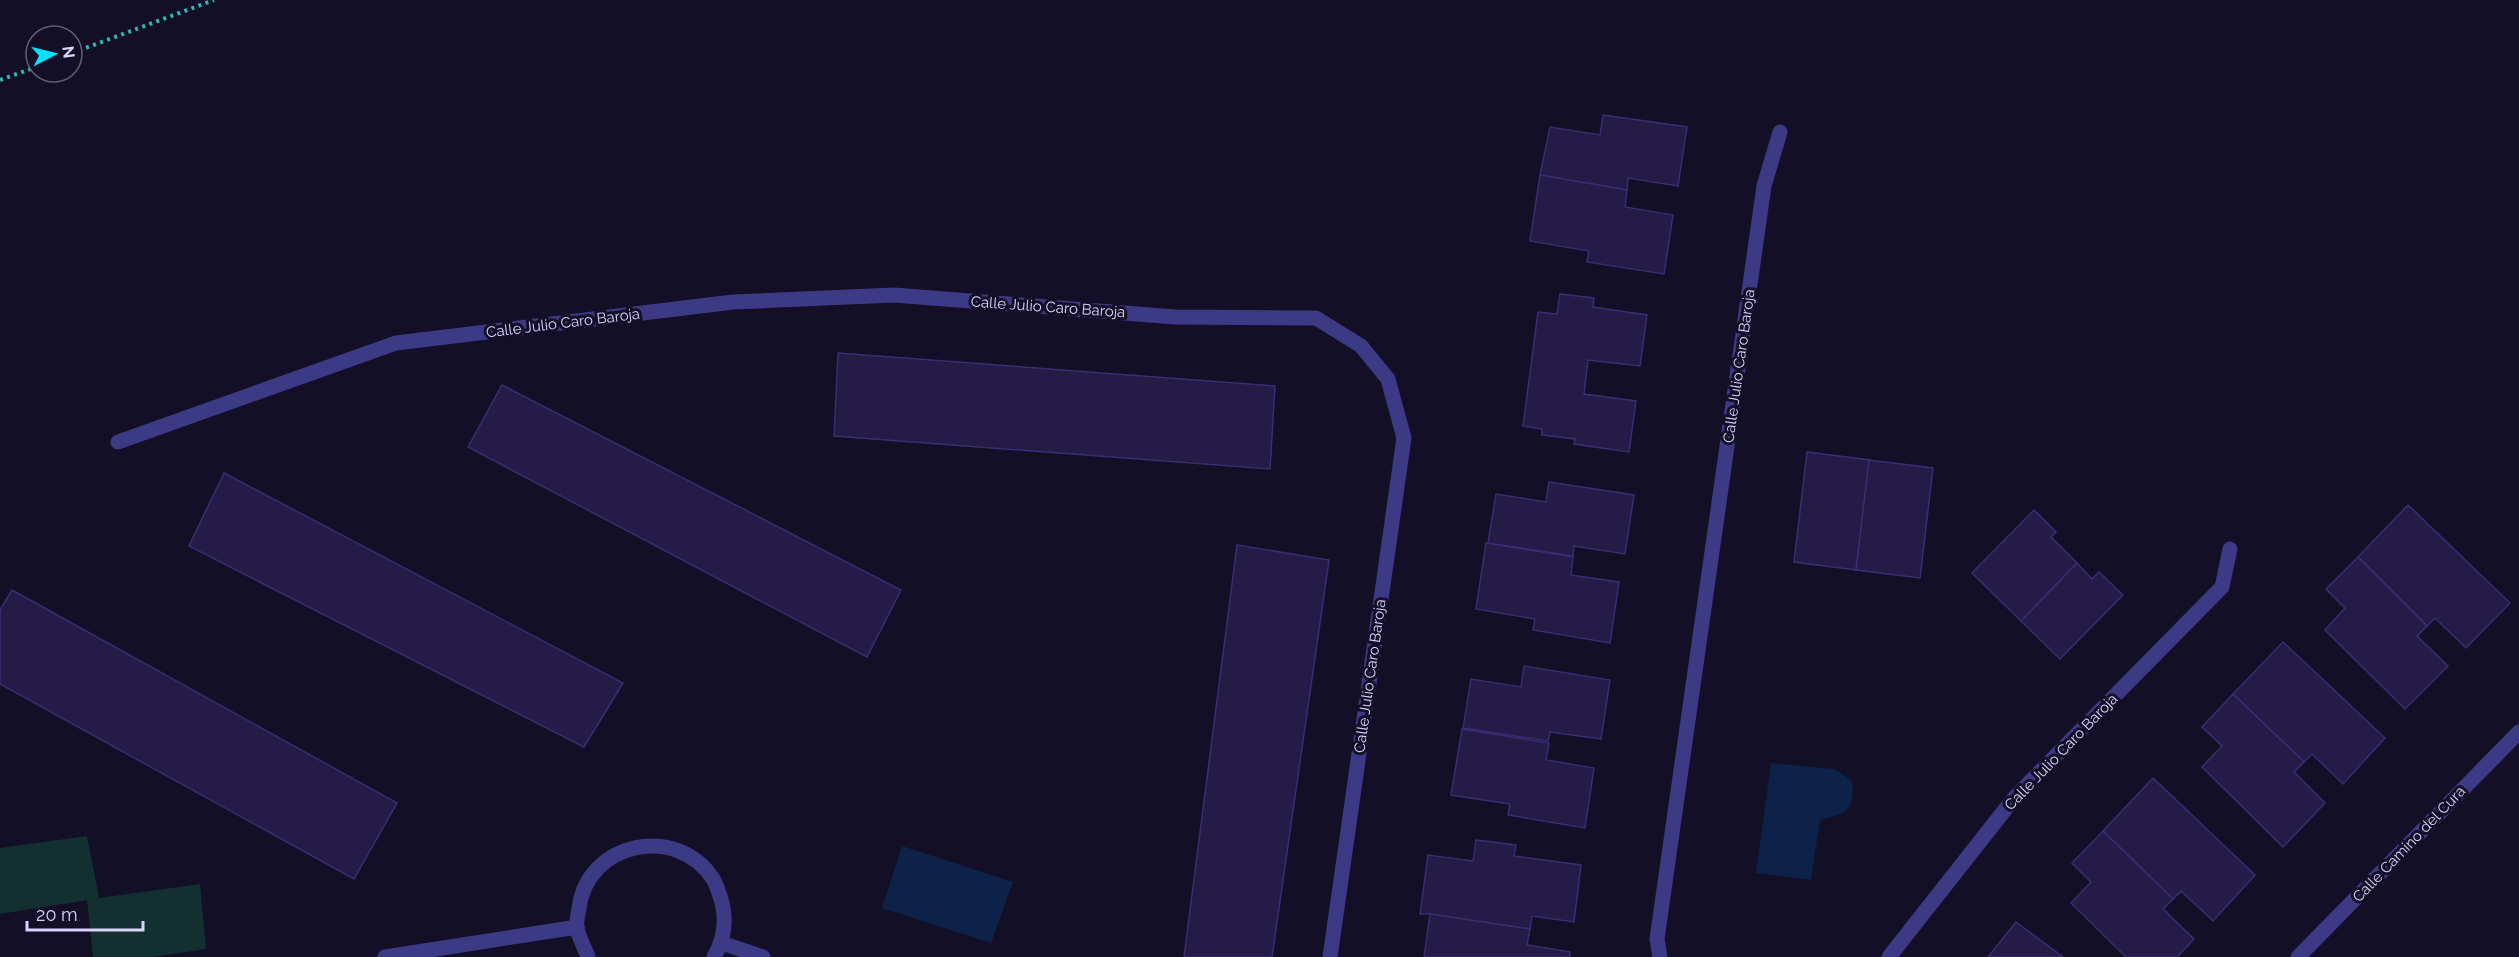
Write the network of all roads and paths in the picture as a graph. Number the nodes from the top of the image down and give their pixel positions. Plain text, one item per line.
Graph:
1 (214, 0) edge
2 (84, 49) edge
3 (24, 71) edge
4 (0, 80) edge
5 (1780, 132) dead end
6 (117, 442) dead end
7 (2230, 549) dead end
8 (2519, 732) edge
9 (577, 927) junction
10 (722, 943) junction
11 (385, 957) edge
12 (588, 957) edge
13 (714, 957) edge
14 (763, 957) edge
15 (1330, 957) edge
16 (1660, 957) edge
17 (1889, 957) edge
18 (2298, 957) edge

1 - 2 path
3 - 4 path
5 - 16 street, Calle Julio Caro Baroja
6 - 15 street, Calle Julio Caro Baroja
7 - 17 street, Calle Julio Caro Baroja
8 - 18 street, Calle Camino del Cura
9 - 10 street
9 - 11 street
9 - 12 street
10 - 13 street
10 - 14 street

